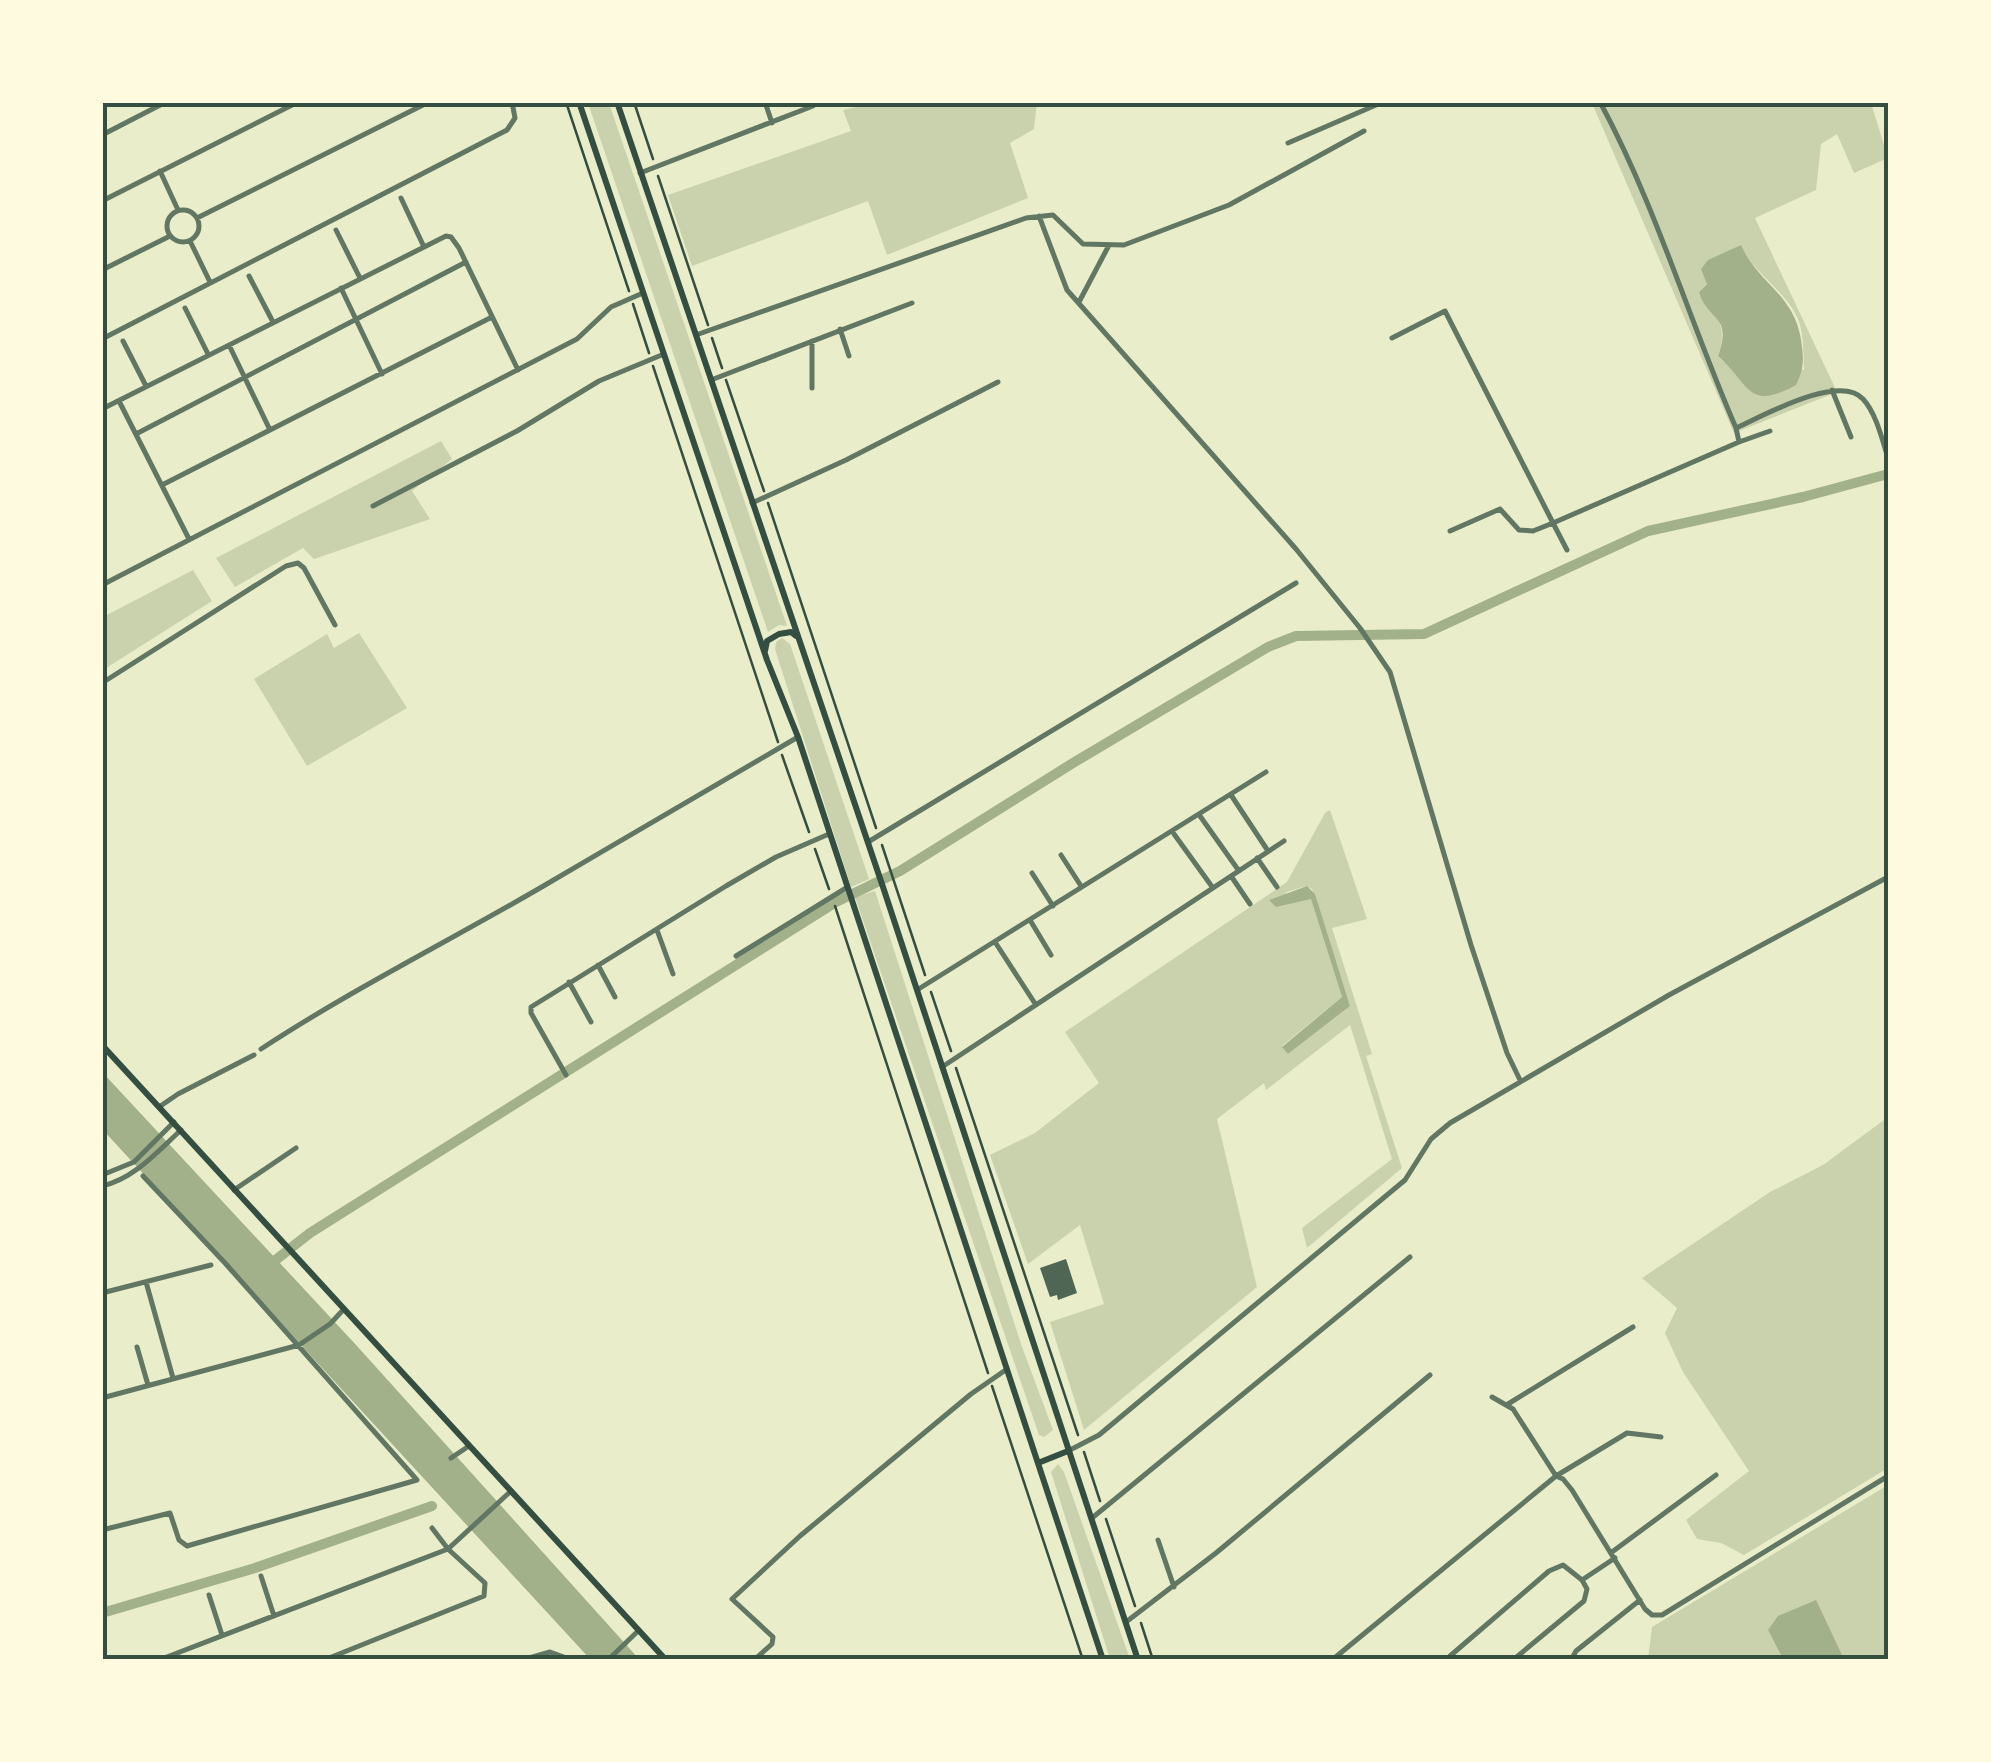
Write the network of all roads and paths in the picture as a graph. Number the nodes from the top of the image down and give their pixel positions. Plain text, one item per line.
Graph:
1 (166, 102) edge
2 (298, 102) edge
3 (429, 102) edge
4 (512, 102) edge
5 (566, 102) edge
6 (579, 102) edge
7 (617, 102) edge
8 (634, 102) edge
9 (765, 102) edge
10 (1383, 102) edge
11 (1600, 102) edge
12 (813, 106) dead end
13 (772, 124) junction
14 (1364, 131) dead end
15 (102, 135) edge
16 (1288, 143) dead end
17 (656, 168) junction
18 (160, 171) junction
19 (640, 173) junction
20 (401, 198) dead end
21 (102, 201) edge
22 (178, 210) junction
23 (1039, 216) junction
24 (198, 218) junction
25 (336, 230) dead end
26 (170, 236) junction
27 (190, 240) junction
28 (1108, 247) junction
29 (424, 248) junction
30 (466, 262) junction
31 (102, 270) edge
32 (249, 276) dead end
33 (360, 278) junction
34 (210, 282) junction
35 (342, 288) junction
36 (643, 293) junction
37 (631, 298) junction
38 (912, 303) dead end
39 (1079, 303) junction
40 (184, 308) dead end
41 (356, 317) junction
42 (492, 317) junction
43 (274, 323) junction
44 (840, 329) junction
45 (710, 330) junction
46 (696, 335) junction
47 (1392, 338) dead end
48 (102, 339) edge
49 (122, 340) dead end
50 (812, 341) junction
51 (229, 345) junction
52 (664, 354) junction
53 (208, 356) junction
54 (848, 356) dead end
55 (651, 359) junction
56 (518, 370) junction
57 (382, 374) junction
58 (725, 375) junction
59 (244, 376) junction
60 (711, 380) junction
61 (998, 382) dead end
62 (146, 386) junction
63 (812, 388) dead end
64 (1832, 390) junction
65 (118, 401) junction
66 (102, 409) edge
67 (1736, 428) junction
68 (270, 430) junction
69 (1770, 431) dead end
70 (136, 434) junction
71 (1851, 436) dead end
72 (1739, 442) junction
73 (1888, 458) edge
74 (162, 485) junction
75 (766, 496) junction
76 (752, 503) junction
77 (372, 506) dead end
78 (1553, 524) junction
79 (1450, 531) dead end
80 (189, 538) junction
81 (1567, 550) dead end
82 (1296, 583) dead end
83 (102, 585) edge
84 (335, 624) dead end
85 (799, 640) junction
86 (764, 652) junction
87 (102, 683) edge
88 (798, 738) junction
89 (780, 748) junction
90 (1266, 772) dead end
91 (1231, 795) junction
92 (1200, 816) junction
93 (1173, 833) junction
94 (829, 834) junction
95 (878, 836) junction
96 (812, 840) junction
97 (1284, 841) dead end
98 (868, 842) junction
99 (1268, 851) junction
100 (1061, 855) dead end
101 (1257, 858) junction
102 (1239, 870) junction
103 (1032, 873) dead end
104 (1231, 876) junction
105 (1888, 877) edge
106 (1277, 887) dead end
107 (1082, 888) junction
108 (1212, 888) junction
109 (846, 890) junction
110 (832, 896) junction
111 (1250, 904) dead end
112 (1052, 906) junction
113 (836, 909) dead end
114 (1030, 920) junction
115 (658, 930) junction
116 (996, 942) junction
117 (1052, 955) dead end
118 (736, 956) dead end
119 (598, 965) junction
120 (673, 974) dead end
121 (569, 982) junction
122 (928, 984) junction
123 (917, 990) junction
124 (616, 996) dead end
125 (1036, 1005) junction
126 (591, 1022) dead end
127 (102, 1045) edge
128 (262, 1050) dead end
129 (254, 1055) dead end
130 (954, 1059) junction
131 (942, 1067) junction
132 (564, 1071) dead end
133 (1520, 1080) junction
134 (160, 1107) junction
135 (174, 1122) junction
136 (181, 1130) junction
137 (296, 1148) dead end
138 (102, 1175) edge
139 (143, 1176) dead end
140 (102, 1186) edge
141 (234, 1190) junction
142 (1410, 1257) dead end
143 (211, 1265) dead end
144 (146, 1282) junction
145 (102, 1294) edge
146 (344, 1309) junction
147 (1633, 1327) dead end
148 (298, 1345) junction
149 (137, 1346) dead end
150 (1006, 1370) junction
151 (1430, 1375) dead end
152 (173, 1378) junction
153 (991, 1380) junction
154 (148, 1385) junction
155 (1492, 1397) dead end
156 (102, 1398) edge
157 (1507, 1404) junction
158 (1661, 1437) dead end
159 (469, 1446) junction
160 (1082, 1446) junction
161 (1068, 1452) junction
162 (451, 1458) dead end
163 (1038, 1463) junction
164 (1556, 1476) junction
165 (1716, 1476) dead end
166 (1888, 1476) edge
167 (511, 1491) junction
168 (1103, 1510) junction
169 (1090, 1520) junction
170 (432, 1528) dead end
171 (102, 1530) edge
172 (1158, 1540) dead end
173 (448, 1549) junction
174 (1613, 1555) junction
175 (261, 1576) dead end
176 (1582, 1580) junction
177 (1174, 1587) junction
178 (209, 1595) dead end
179 (1640, 1600) junction
180 (1138, 1613) junction
181 (274, 1616) junction
182 (1125, 1622) junction
183 (639, 1630) junction
184 (222, 1636) junction
185 (1450, 1656) dead end
186 (159, 1660) edge
187 (324, 1660) edge
188 (522, 1660) edge
189 (572, 1660) edge
190 (608, 1660) edge
191 (666, 1660) edge
192 (754, 1660) edge
193 (1083, 1660) edge
194 (1103, 1660) edge
195 (1138, 1660) edge
196 (1153, 1660) edge
197 (1332, 1660) edge
198 (1514, 1660) edge
199 (1571, 1660) edge

1 - 15 street
2 - 18 street
3 - 24 street
4 - 34 street
5 - 37 path
6 - 36 main road
7 - 19 main road
8 - 17 path
9 - 13 street
10 - 16 street
11 - 67 street
12 - 13 street
13 - 17 street
14 - 28 street
17 - 19 street
17 - 45 path
18 - 21 street
18 - 22 street
19 - 46 main road
20 - 29 street
22 - 24 street
22 - 26 street
23 - 28 street
23 - 39 street
23 - 45 street
24 - 27 street
25 - 33 street
26 - 27 street
26 - 31 street
27 - 34 street
28 - 39 street
29 - 30 street
29 - 33 street
30 - 41 street
30 - 42 street
32 - 43 street
33 - 35 street
34 - 48 street
35 - 41 street
35 - 43 street
36 - 37 street
36 - 52 main road
37 - 55 path
37 - 56 street
38 - 44 street
39 - 133 street
40 - 53 street
41 - 57 street
41 - 59 street
42 - 56 street
42 - 57 street
43 - 51 street
44 - 50 street
44 - 54 street
45 - 46 street
45 - 58 path
46 - 60 main road
47 - 78 street
49 - 62 street
50 - 58 street
50 - 63 street
51 - 53 street
51 - 59 street
52 - 55 street
52 - 86 main road
53 - 62 street
55 - 77 street
55 - 89 path
56 - 80 street
57 - 68 street
58 - 60 street
58 - 75 path
59 - 68 street
59 - 70 street
60 - 76 main road
61 - 75 street
62 - 65 street
64 - 67 street
64 - 71 street
64 - 73 street
65 - 66 street
65 - 70 street
67 - 72 street
68 - 74 street
69 - 72 street
70 - 74 street
72 - 78 street
74 - 80 street
75 - 76 street
75 - 95 path
76 - 85 main road
78 - 79 street
78 - 81 street
80 - 83 street
82 - 95 street
84 - 87 street
85 - 86 main road
85 - 98 main road
86 - 88 main road
88 - 89 street
88 - 94 main road
89 - 96 path
89 - 128 street
90 - 91 street
91 - 92 street
91 - 99 street
92 - 93 street
92 - 102 street
93 - 107 street
93 - 108 street
94 - 96 street
94 - 109 main road
95 - 98 street
95 - 122 path
96 - 110 path
96 - 115 street
97 - 99 street
98 - 123 main road
99 - 101 street
100 - 107 street
101 - 102 street
101 - 106 street
102 - 104 street
103 - 112 street
104 - 108 street
104 - 111 street
105 - 133 street
107 - 112 street
108 - 125 street
109 - 110 street
109 - 150 main road
110 - 118 street
112 - 114 street
113 - 153 path
114 - 116 street
114 - 117 street
115 - 119 street
115 - 120 street
116 - 122 street
116 - 125 street
119 - 121 street
119 - 124 street
121 - 126 street
121 - 132 street
122 - 123 street
122 - 130 path
123 - 131 main road
125 - 130 street
127 - 134 main road
129 - 134 street
130 - 131 street
130 - 160 path
131 - 161 main road
133 - 160 street
134 - 135 main road
135 - 136 main road
135 - 138 street
136 - 140 street
136 - 141 main road
137 - 141 street
139 - 148 street
141 - 146 main road
142 - 168 street
143 - 144 street
144 - 145 street
144 - 152 street
146 - 148 street
146 - 159 main road
147 - 157 street
148 - 152 street
148 - 171 street
149 - 154 street
150 - 153 street
150 - 163 main road
151 - 177 street
152 - 154 street
153 - 192 street
153 - 193 path
154 - 156 street
155 - 157 street
157 - 164 street
158 - 164 street
159 - 162 street
159 - 167 main road
160 - 161 street
160 - 168 path
161 - 163 main road
161 - 169 main road
163 - 194 main road
164 - 174 street
164 - 197 street
165 - 174 street
166 - 179 street
167 - 173 street
167 - 183 main road
168 - 169 street
168 - 180 path
169 - 182 main road
170 - 173 street
172 - 177 street
173 - 181 street
173 - 187 street
174 - 176 street
174 - 179 street
175 - 181 street
176 - 185 street
176 - 198 street
177 - 180 street
178 - 184 street
179 - 199 street
180 - 182 street
180 - 196 path
181 - 184 street
182 - 195 main road
183 - 190 street
183 - 191 main road
184 - 186 street
188 - 189 street

